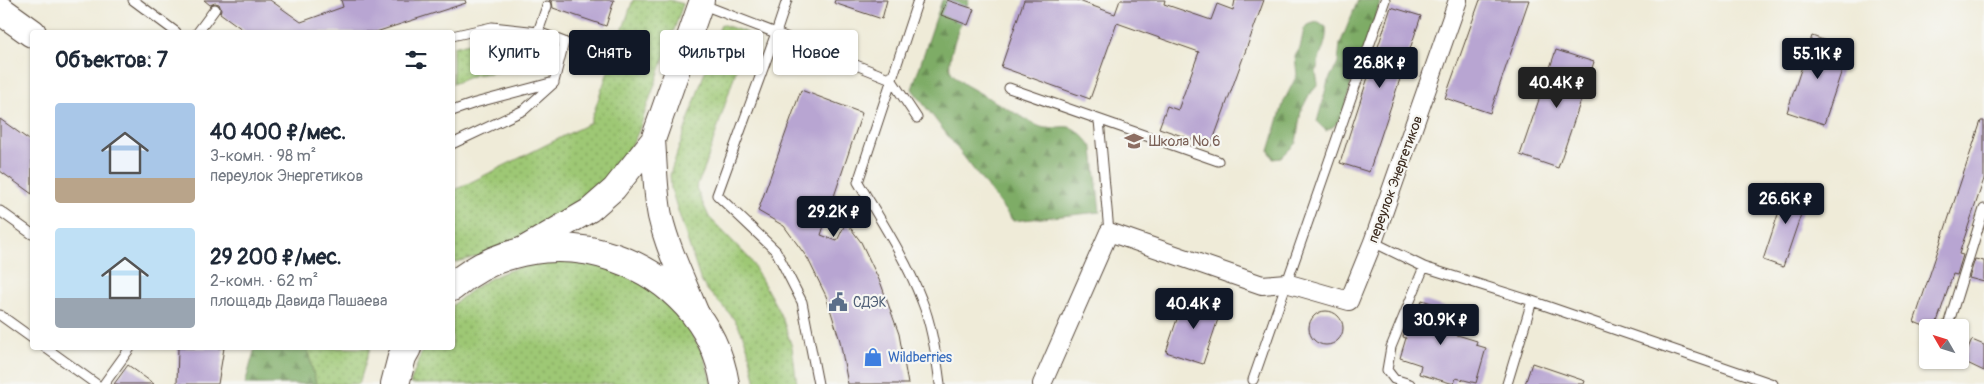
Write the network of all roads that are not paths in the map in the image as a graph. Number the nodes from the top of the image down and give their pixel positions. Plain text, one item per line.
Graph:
1 (132, 0) edge
2 (788, 0) edge
3 (918, 0) edge
4 (1385, 0) edge
5 (1458, 0) edge
6 (702, 2) edge
7 (547, 6) dead end
8 (215, 9) dead end
9 (0, 10) edge
10 (173, 30) edge
11 (199, 30) edge
12 (479, 30) edge
13 (520, 30) edge
14 (539, 30) edge
15 (777, 30) edge
16 (30, 32) edge
17 (470, 32) edge
18 (773, 32) edge
19 (455, 35) edge
20 (559, 40) edge
21 (773, 41) edge
22 (559, 62) edge
23 (858, 66) edge
24 (556, 75) edge
25 (891, 79) junction
26 (554, 82) junction
27 (1009, 88) dead end
28 (455, 110) edge
29 (917, 118) dead end
30 (1099, 120) junction
31 (653, 140) junction
32 (455, 143) edge
33 (1218, 162) dead end
34 (1984, 209) edge
35 (0, 211) edge
36 (1109, 232) junction
37 (30, 233) edge
38 (1373, 242) junction
39 (514, 254) junction
40 (1424, 267) junction
41 (481, 268) junction
42 (455, 273) edge
43 (1286, 283) junction
44 (455, 285) edge
45 (1532, 301) junction
46 (0, 315) edge
47 (1949, 319) edge
48 (700, 323) junction
49 (30, 337) edge
50 (49, 350) edge
51 (129, 350) edge
52 (391, 350) edge
53 (406, 350) edge
54 (1253, 380) dead end
55 (396, 381) edge
56 (96, 384) edge
57 (104, 384) edge
58 (725, 384) edge
59 (818, 384) edge
60 (940, 384) edge
61 (1042, 384) edge
62 (1410, 384) edge
63 (1507, 384) edge
64 (1773, 384) edge

1 - 10 lane
2 - 15 lane
3 - 25 lane
4 - 43 lane
5 - 38 street, переулок Энергетиков
6 - 18 lane
6 - 31 main road
7 - 14 lane
8 - 11 lane
9 - 16 main road
12 - 13 lane
17 - 19 lane
20 - 22 lane
21 - 59 lane
23 - 25 lane
24 - 26 lane
25 - 29 lane
25 - 60 lane
26 - 28 lane
26 - 32 lane
27 - 30 lane
30 - 33 lane
30 - 36 lane
31 - 39 main road
31 - 48 main road
34 - 47 lane
35 - 37 lane
36 - 43 street
36 - 61 street
38 - 40 lane
38 - 43 street, переулок Энергетиков
39 - 41 main road
39 - 48 main road
40 - 45 lane
40 - 62 lane
41 - 42 main road
41 - 44 main road
43 - 54 lane
45 - 63 lane
45 - 64 lane
46 - 49 lane
48 - 58 main road
50 - 56 lane
51 - 57 lane
52 - 55 main road
53 - 55 main road

